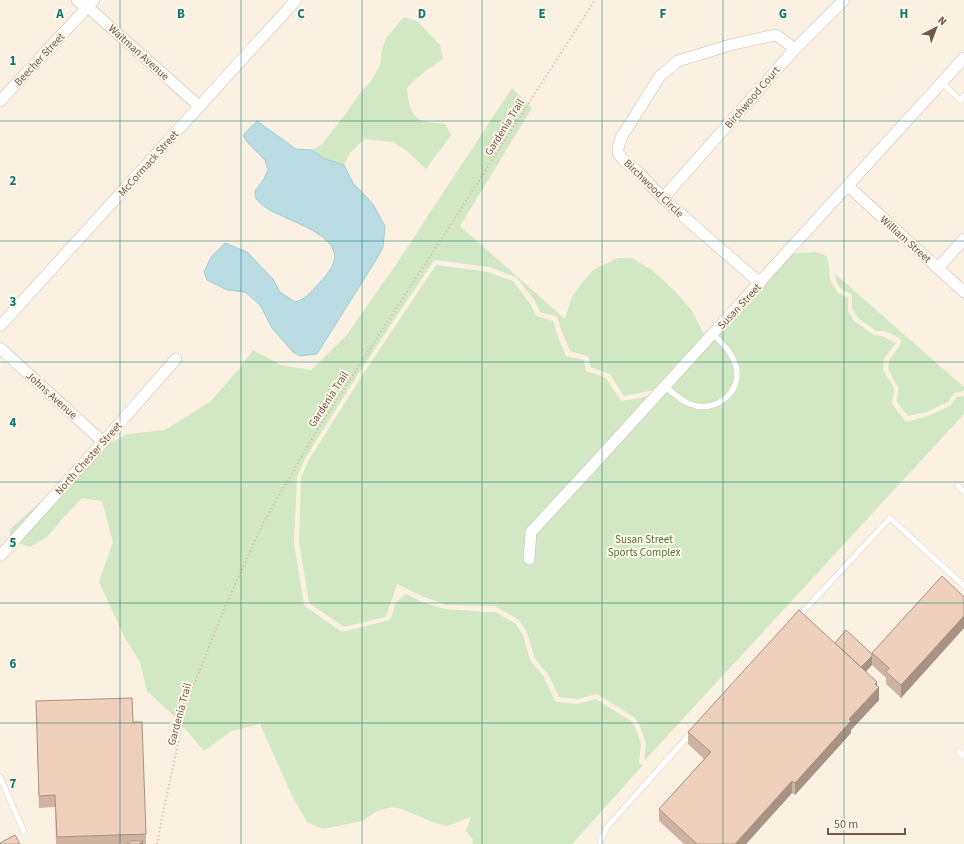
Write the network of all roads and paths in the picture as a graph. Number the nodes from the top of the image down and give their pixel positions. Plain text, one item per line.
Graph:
1 (77, 0) edge
2 (296, 0) edge
3 (594, 0) edge
4 (844, 0) edge
5 (90, 4) edge
6 (794, 49) junction
7 (964, 58) edge
8 (941, 82) junction
9 (963, 100) edge
10 (0, 101) edge
11 (199, 106) junction
12 (848, 186) junction
13 (664, 198) junction
14 (964, 239) edge
15 (938, 268) junction
16 (760, 282) junction
17 (964, 292) edge
18 (0, 326) edge
19 (713, 334) junction
20 (0, 348) edge
21 (176, 359) dead end
22 (665, 386) junction
23 (103, 442) junction
24 (958, 486) dead end
25 (964, 492) edge
26 (0, 556) edge
27 (529, 558) dead end
28 (964, 586) edge
29 (794, 622) edge
30 (698, 725) edge
31 (959, 752) dead end
32 (964, 756) edge
33 (0, 777) edge
34 (24, 832) dead end
35 (157, 844) edge
36 (601, 844) edge

1 - 5 street, Waitman Avenue
2 - 11 street, McCormack Street
3 - 35 path, Gardenia Trail
4 - 6 street, Birchwood Court
5 - 10 street, Beecher Street
5 - 11 street, Waitman Avenue
6 - 13 street, Birchwood Court
6 - 13 street, Birchwood Circle
7 - 8 street, Susan Street
8 - 9 lane
8 - 12 street, Susan Street
11 - 18 street, McCormack Street
12 - 15 street, William Street
12 - 16 street, Susan Street
13 - 16 street, Birchwood Circle
14 - 15 street
15 - 17 street, William Street
16 - 19 street, Susan Street
19 - 22 street, Susan Street
19 - 22 lane
20 - 23 street, Johns Avenue
21 - 23 street, North Chester Street
22 - 27 street, Susan Street
23 - 26 street, North Chester Street
24 - 25 lane
28 - 29 lane
30 - 36 lane
31 - 32 lane
33 - 34 lane

